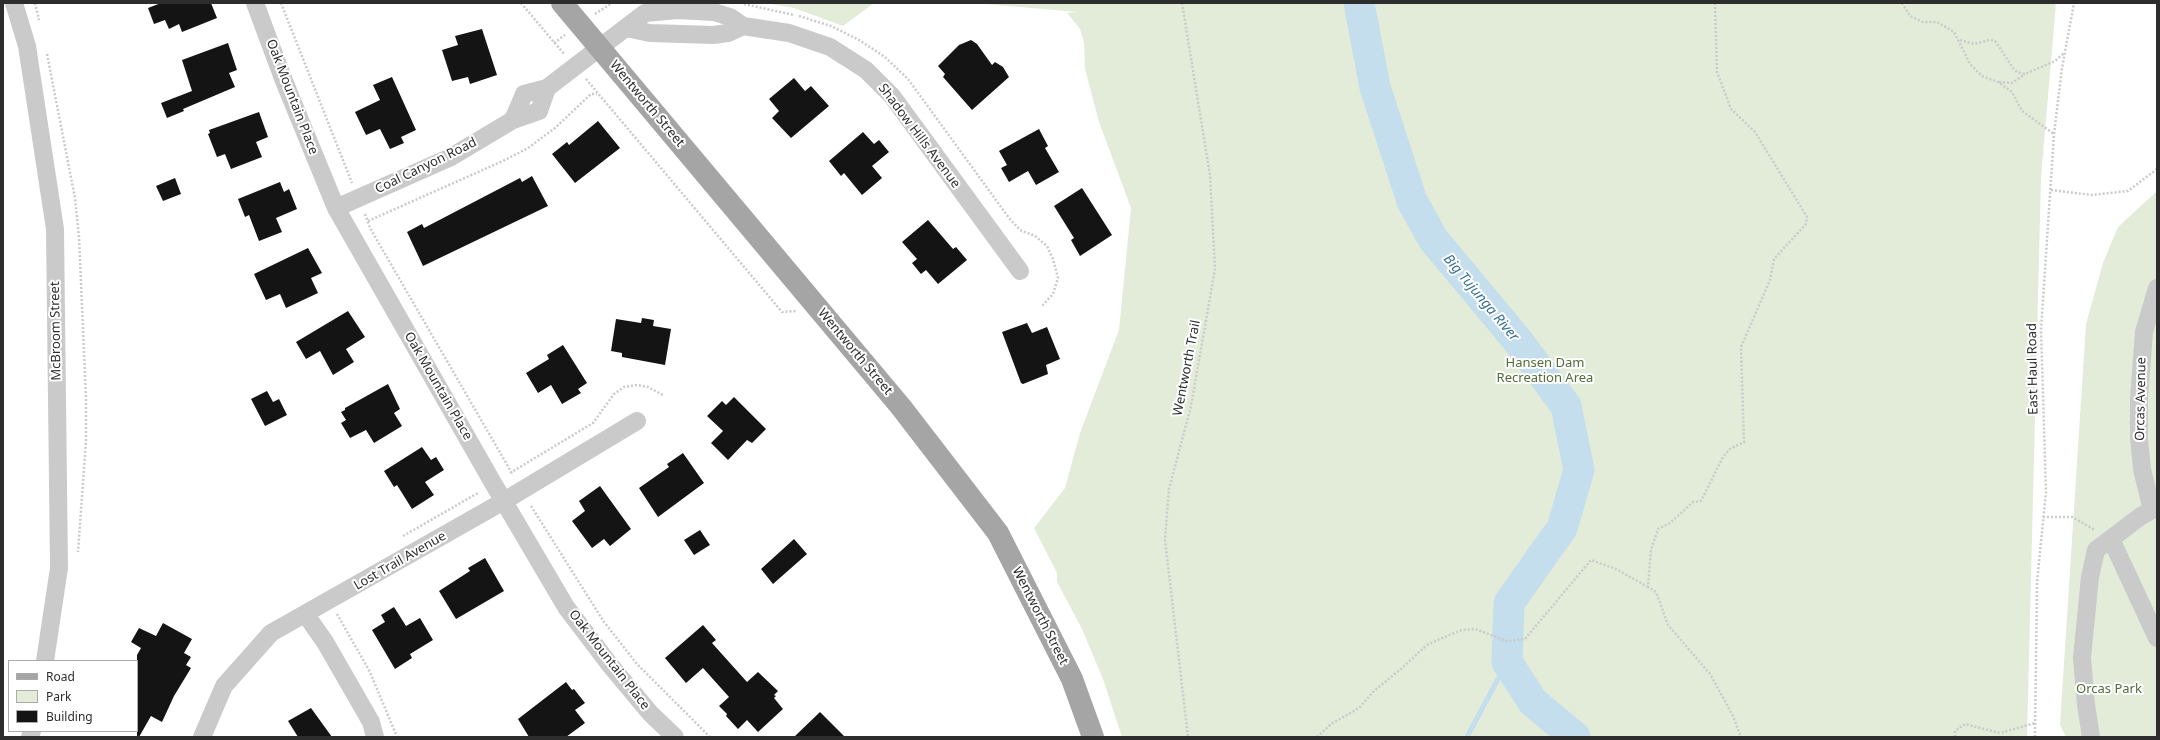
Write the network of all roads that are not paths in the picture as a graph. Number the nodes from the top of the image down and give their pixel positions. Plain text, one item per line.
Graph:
1 (14, 3) edge
2 (255, 3) edge
3 (562, 3) edge
4 (693, 11) junction
5 (743, 26) junction
6 (626, 28) junction
7 (692, 34) junction
8 (601, 48) junction
9 (336, 208) junction
10 (1020, 271) dead end
11 (2157, 288) edge
12 (637, 421) dead end
13 (504, 501) junction
14 (2111, 539) junction
15 (306, 615) junction
16 (2157, 638) edge
17 (45, 660) edge
18 (202, 737) edge
19 (375, 737) edge
20 (674, 737) edge
21 (1093, 737) edge
22 (2091, 737) edge

1 - 17 street, McBroom Street
2 - 9 street, Oak Mountain Place
3 - 8 main road, Wentworth Street
4 - 5 street, Shadow Hills Avenue
4 - 6 street, Shadow Hills Avenue
4 - 7 street
5 - 7 street
5 - 10 street, Shadow Hills Avenue
6 - 7 street
6 - 8 street, Shadow Hills Avenue
8 - 9 street, Coal Canyon Road
8 - 21 main road, Wentworth Street
9 - 13 street, Oak Mountain Place
11 - 14 street, Orcas Avenue
12 - 13 street, Lost Trail Avenue
13 - 15 street, Lost Trail Avenue
13 - 20 street, Oak Mountain Place
14 - 16 street
14 - 22 street
15 - 18 street, Lost Trail Avenue
15 - 19 street

